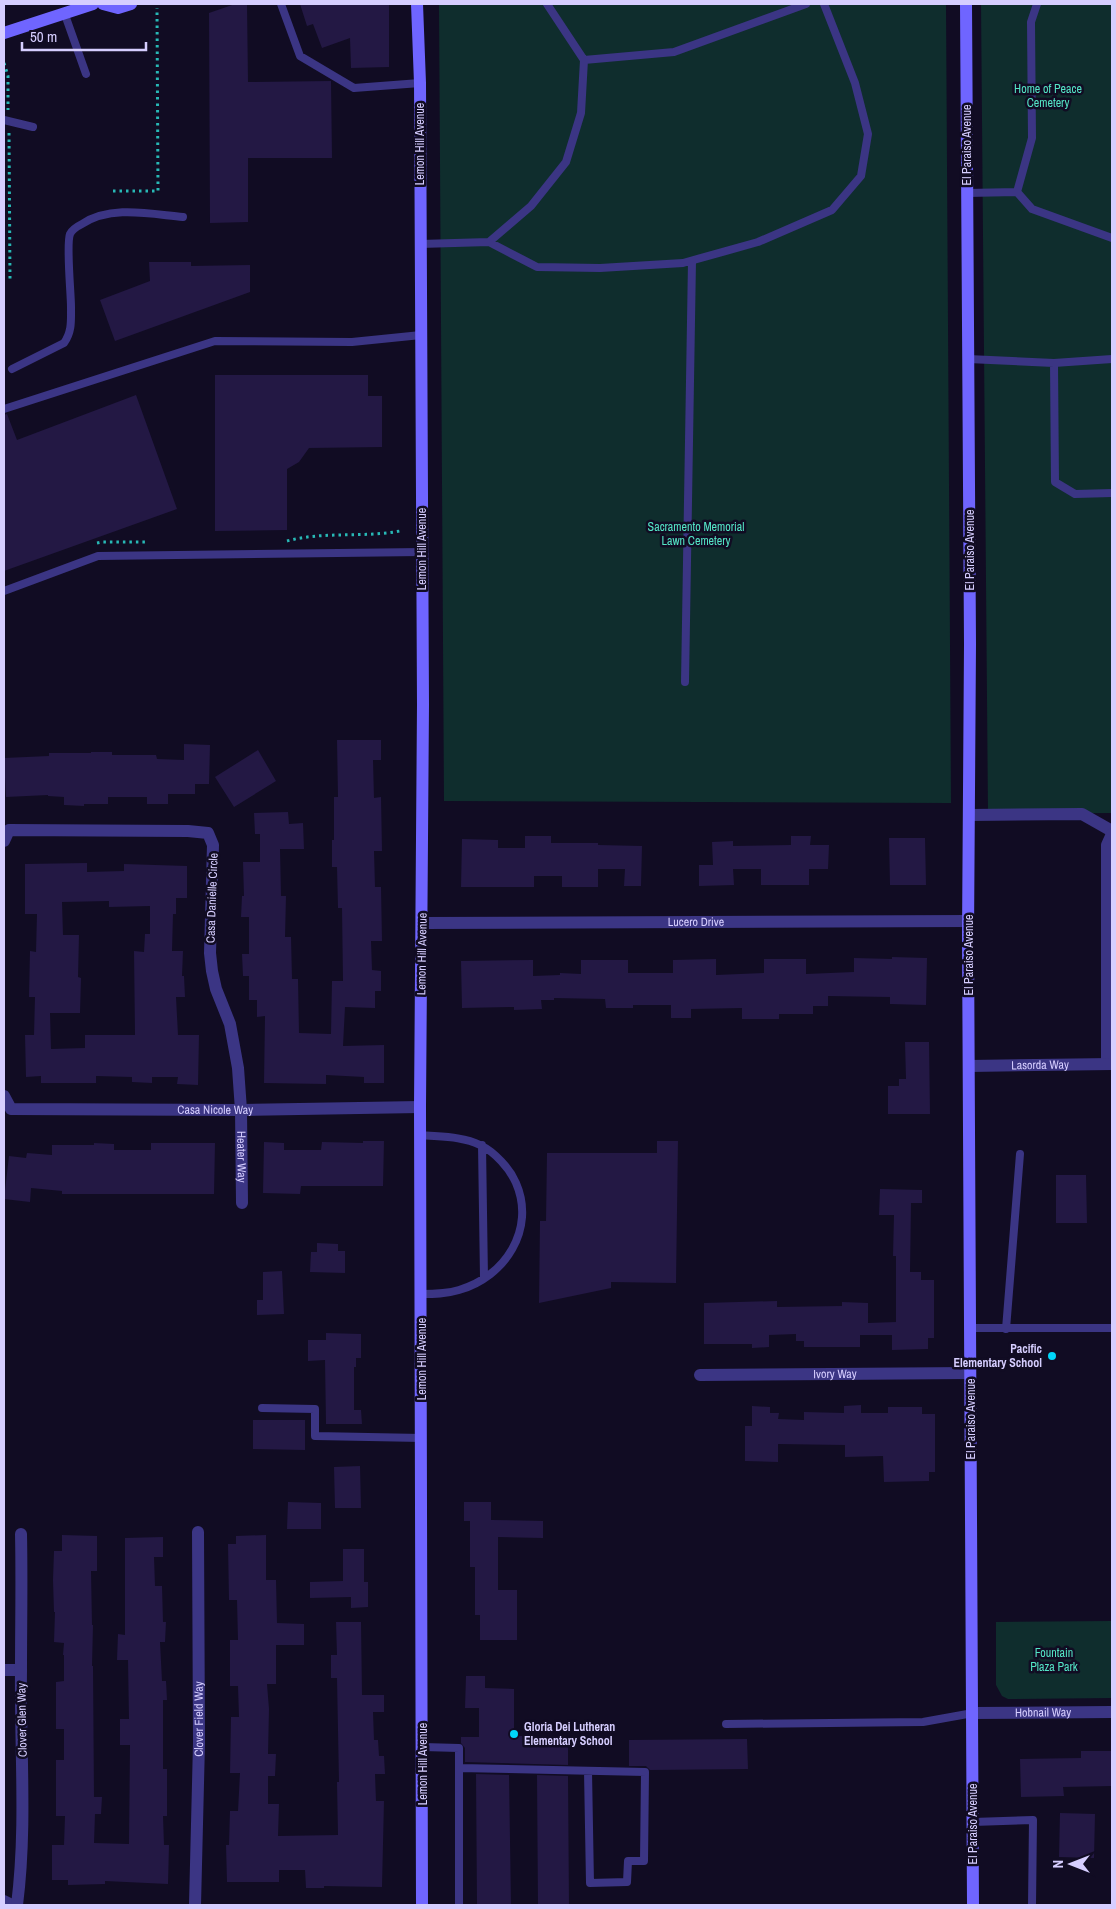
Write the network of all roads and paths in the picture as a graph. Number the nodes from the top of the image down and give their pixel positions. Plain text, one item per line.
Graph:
1 (93, 4) edge
2 (103, 4) edge
3 (131, 4) edge
4 (281, 4) edge
5 (417, 4) edge
6 (546, 4) edge
7 (806, 4) edge
8 (824, 4) edge
9 (966, 4) edge
10 (1037, 4) edge
11 (157, 8) dead end
12 (64, 12) junction
13 (4, 33) edge
14 (584, 60) junction
15 (4, 63) edge
16 (86, 74) dead end
17 (420, 83) junction
18 (6, 120) edge
19 (34, 127) dead end
20 (113, 191) dead end
21 (1017, 192) junction
22 (967, 193) junction
23 (183, 217) dead end
24 (1112, 238) edge
25 (489, 242) junction
26 (420, 244) junction
27 (692, 261) junction
28 (10, 280) dead end
29 (421, 334) junction
30 (1112, 358) edge
31 (968, 359) junction
32 (1054, 363) junction
33 (12, 368) dead end
34 (4, 409) edge
35 (1112, 493) edge
36 (422, 552) junction
37 (4, 591) edge
38 (685, 682) dead end
39 (969, 815) junction
40 (1112, 833) edge
41 (4, 841) edge
42 (968, 920) junction
43 (422, 923) junction
44 (1110, 1064) edge
45 (969, 1066) junction
46 (4, 1096) edge
47 (420, 1107) junction
48 (241, 1110) junction
49 (420, 1135) junction
50 (482, 1145) junction
51 (1020, 1154) dead end
52 (242, 1203) dead end
53 (484, 1278) junction
54 (421, 1294) junction
55 (970, 1328) junction
56 (1112, 1328) edge
57 (1006, 1329) junction
58 (970, 1373) junction
59 (700, 1375) dead end
60 (262, 1408) dead end
61 (422, 1438) junction
62 (198, 1532) dead end
63 (21, 1534) dead end
64 (4, 1670) edge
65 (21, 1670) junction
66 (1112, 1712) edge
67 (973, 1714) junction
68 (726, 1724) dead end
69 (423, 1748) junction
70 (459, 1768) junction
71 (588, 1771) junction
72 (973, 1822) junction
73 (4, 1901) edge
74 (12, 1905) edge
75 (17, 1905) edge
76 (195, 1905) edge
77 (422, 1905) edge
78 (460, 1905) edge
79 (973, 1905) edge
80 (1032, 1905) edge

1 - 12 street
2 - 3 street
4 - 17 lane
5 - 17 street, Lemon Hill Avenue
6 - 14 lane
7 - 14 lane
8 - 27 lane
9 - 22 street, El Paraiso Avenue
10 - 21 lane
11 - 20 path
12 - 13 street
12 - 16 lane
14 - 25 lane
15 - 18 path
17 - 26 street, Lemon Hill Avenue
18 - 19 lane
18 - 28 path
21 - 22 lane
21 - 24 lane
22 - 31 street, El Paraiso Avenue
23 - 33 lane
25 - 26 lane
25 - 27 lane
26 - 29 street, Lemon Hill Avenue
27 - 38 lane
29 - 34 lane
29 - 36 street, Lemon Hill Avenue
30 - 32 lane
31 - 32 lane
31 - 39 street, El Paraiso Avenue
32 - 35 lane
36 - 37 lane
36 - 43 street, Lemon Hill Avenue
39 - 40 street
39 - 42 street, El Paraiso Avenue
40 - 44 street
41 - 48 street, Casa Danielle Circle
42 - 43 street, Lucero Drive
42 - 45 street, El Paraiso Avenue
43 - 47 street, Lemon Hill Avenue
44 - 45 street, Lasorda Way
45 - 55 street, El Paraiso Avenue
46 - 48 street, Casa Nicole Way
47 - 48 street, Casa Nicole Way
47 - 49 street, Lemon Hill Avenue
48 - 52 street, Heater Way
49 - 50 lane
49 - 54 street, Lemon Hill Avenue
50 - 53 lane
50 - 53 lane
51 - 57 lane
53 - 54 lane
54 - 61 street, Lemon Hill Avenue
55 - 57 lane
55 - 58 street, El Paraiso Avenue
56 - 57 lane
58 - 59 street, Ivory Way
58 - 67 street, El Paraiso Avenue
60 - 61 lane
61 - 69 street, Lemon Hill Avenue
62 - 76 street, Clover Field Way
63 - 65 street, Clover Glen Way
64 - 65 street
65 - 75 street, Clover Glen Way
66 - 67 street, Hobnail Way
67 - 68 lane
67 - 72 street, El Paraiso Avenue
69 - 70 lane
69 - 77 street, Lemon Hill Avenue
70 - 71 lane
70 - 78 lane
71 - 71 lane
72 - 79 street, El Paraiso Avenue
72 - 80 lane
73 - 74 street

